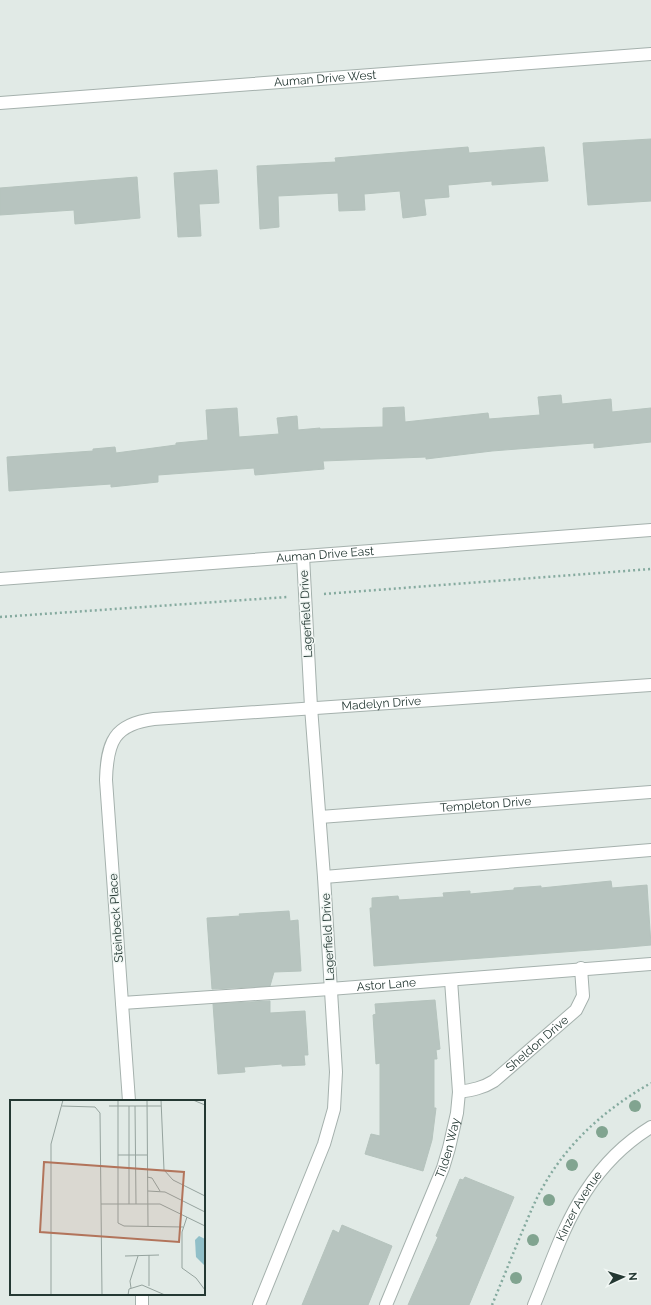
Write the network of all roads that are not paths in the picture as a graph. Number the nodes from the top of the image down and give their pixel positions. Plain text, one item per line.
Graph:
1 (651, 54) edge
2 (0, 103) edge
3 (651, 530) edge
4 (303, 556) junction
5 (0, 579) edge
6 (651, 685) edge
7 (311, 707) junction
8 (116, 736) joint
9 (651, 792) edge
10 (320, 817) junction
11 (651, 850) edge
12 (324, 877) junction
13 (651, 964) edge
14 (581, 968) junction
15 (451, 980) junction
16 (330, 990) junction
17 (122, 1003) junction
18 (459, 1092) junction
19 (129, 1100) edge
20 (651, 1126) edge
21 (259, 1305) edge
22 (386, 1305) edge
23 (534, 1305) edge

1 - 2 street, Auman Drive West
3 - 4 street, Auman Drive East
4 - 5 street, Auman Drive East
4 - 7 street, Lagerfield Drive
6 - 7 street, Madelyn Drive
7 - 8 street, Madelyn Drive
7 - 10 street, Lagerfield Drive
8 - 17 street, Steinbeck Place
9 - 10 street, Templeton Drive
10 - 12 street, Lagerfield Drive
11 - 12 street
12 - 16 street, Lagerfield Drive
13 - 14 street, Astor Lane
14 - 15 street, Astor Lane
14 - 18 street, Sheldon Drive
15 - 16 street, Astor Lane
15 - 18 street, Tilden Way
16 - 17 street, Astor Lane
16 - 21 street, Lagerfield Drive
17 - 19 street, Steinbeck Place
18 - 22 street, Tilden Way
20 - 23 street, Kinzer Avenue

